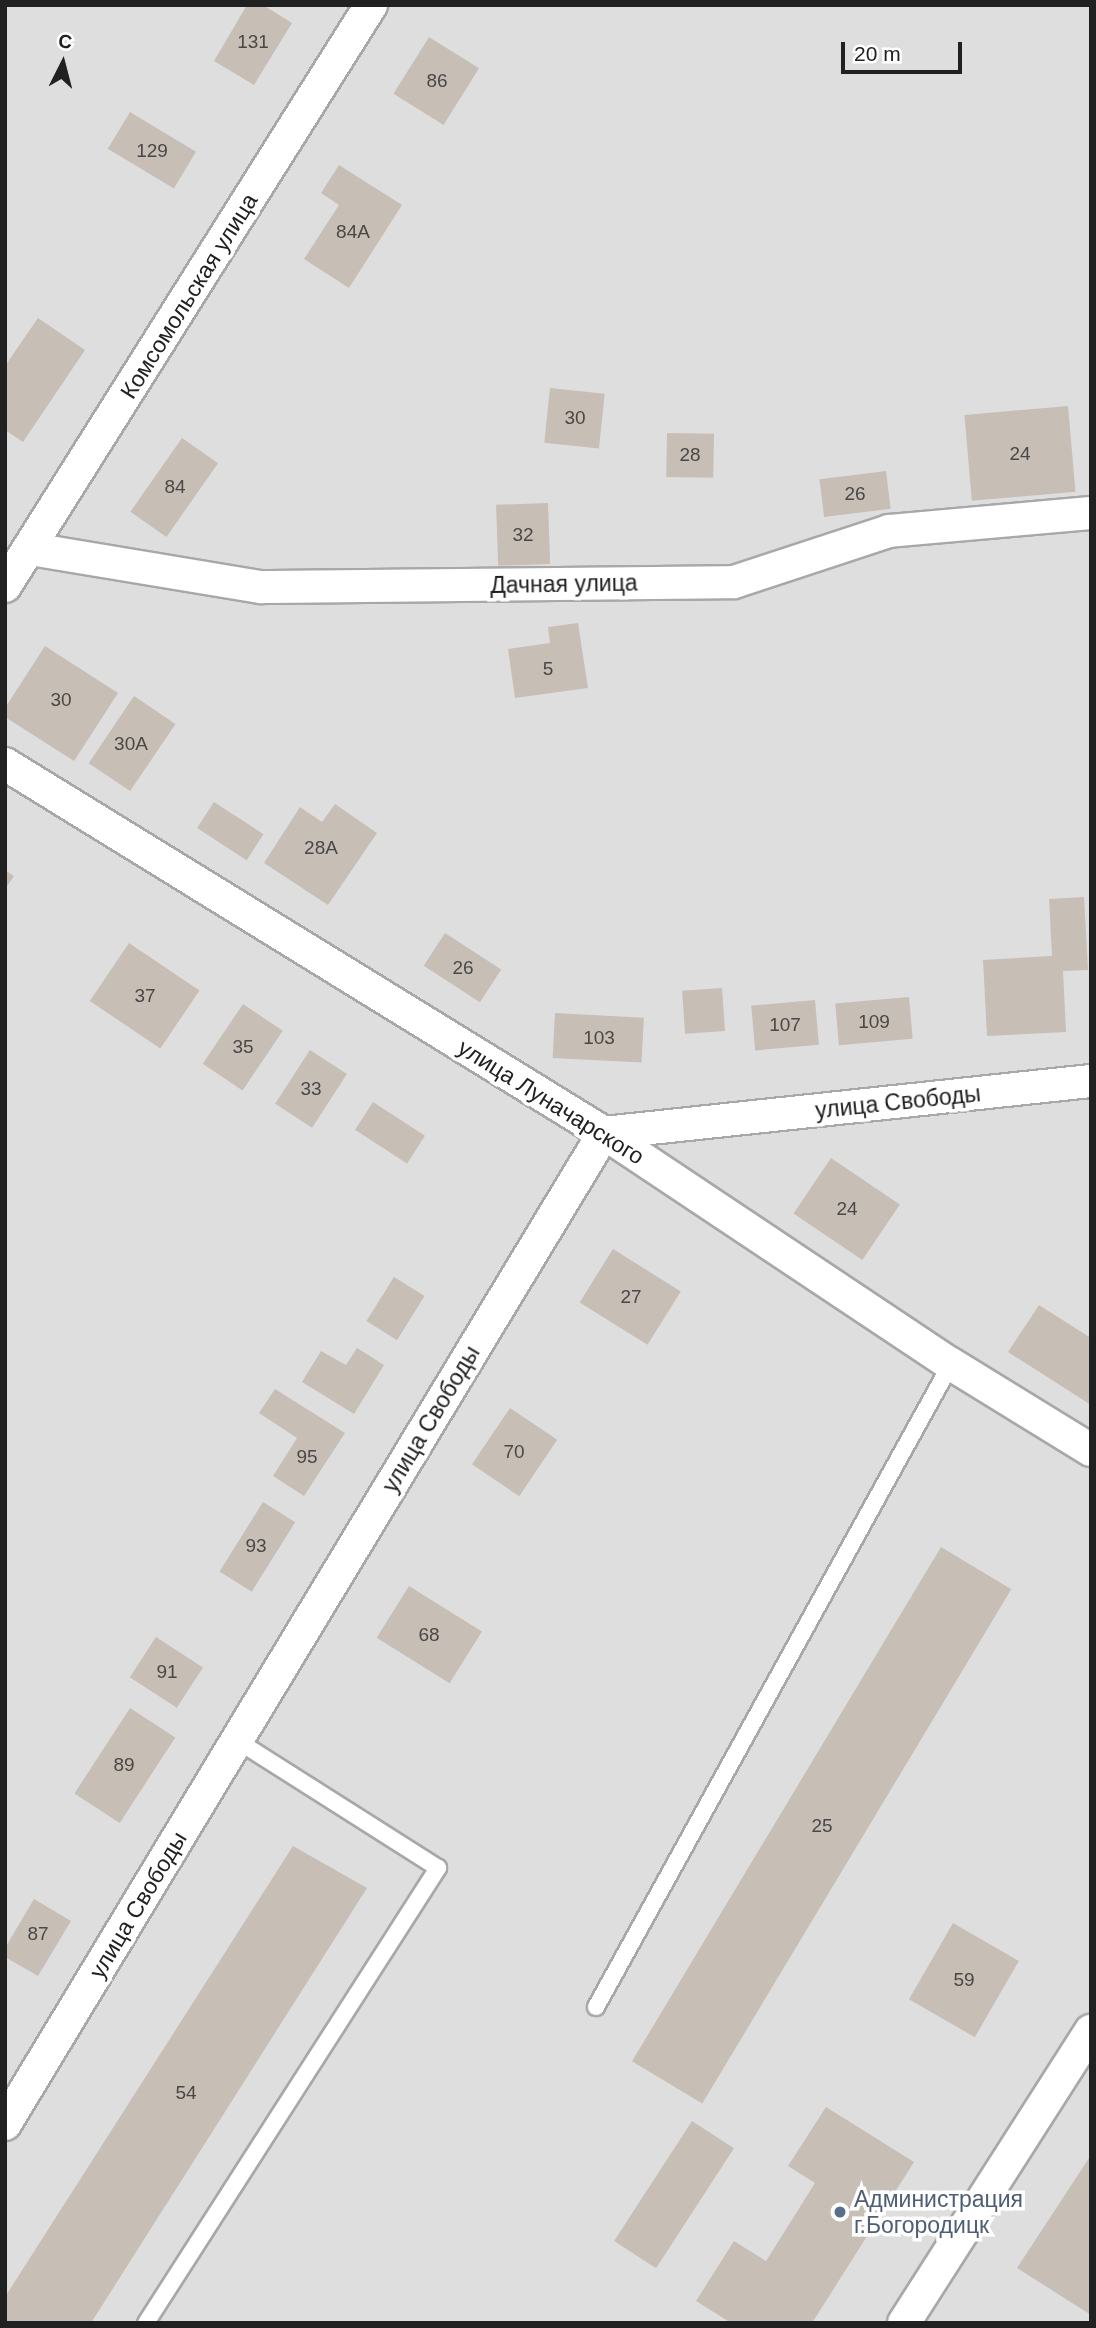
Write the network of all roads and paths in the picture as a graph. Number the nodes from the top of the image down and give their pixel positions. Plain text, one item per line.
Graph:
1 (371, 5) edge
2 (1091, 513) edge
3 (31, 549) junction
4 (5, 586) edge
5 (5, 764) edge
6 (1091, 1081) edge
7 (604, 1133) junction
8 (951, 1364) junction
9 (1091, 1450) edge
10 (238, 1741) junction
11 (596, 2007) dead end
12 (1091, 2031) edge
13 (5, 2124) edge
14 (146, 2323) edge
15 (904, 2323) edge

1 - 3 street, Комсомольская улица
2 - 3 street, Дачная улица
3 - 4 street, Комсомольская улица
5 - 7 street, улица Луначарского
6 - 7 street, улица Свободы
7 - 8 street, улица Луначарского
7 - 10 street, улица Свободы
8 - 9 street, улица Луначарского
8 - 11 lane
10 - 13 street, улица Свободы
10 - 14 lane
12 - 15 street

